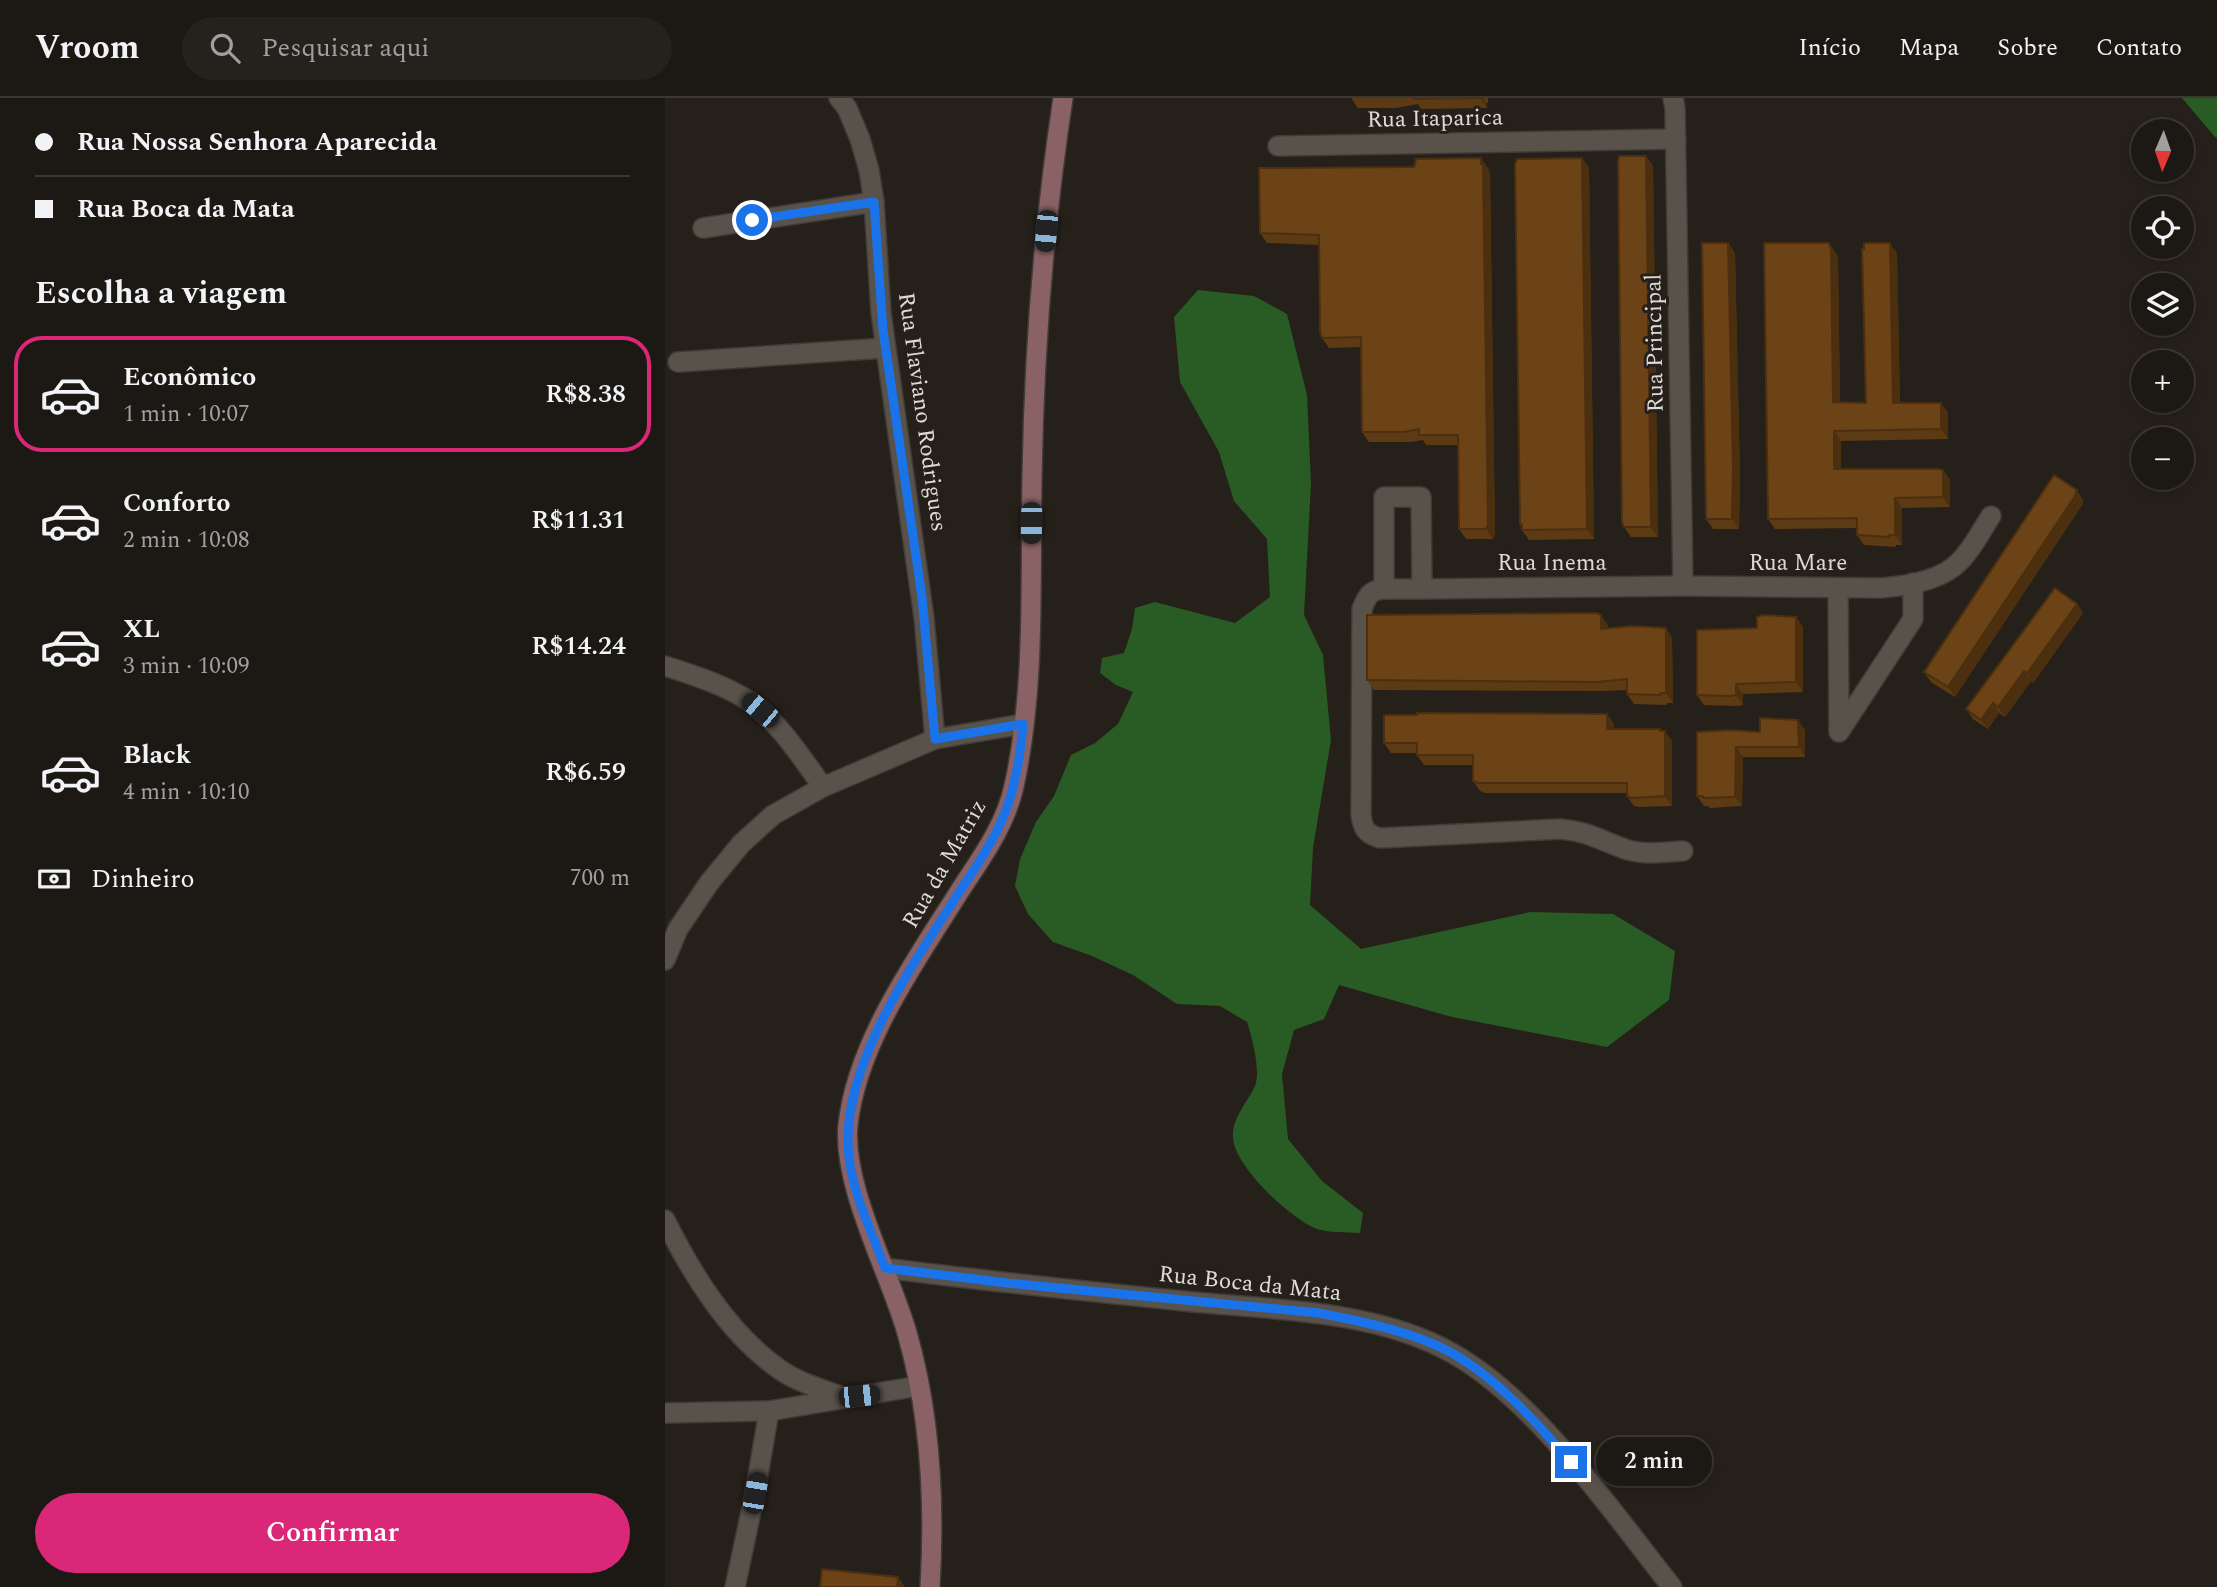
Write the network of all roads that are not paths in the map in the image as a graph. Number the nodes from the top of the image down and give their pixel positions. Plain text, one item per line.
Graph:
1 (839, 98) edge
2 (1063, 98) edge
3 (1673, 98) edge
4 (1676, 139) junction
5 (1278, 146) dead end
6 (874, 202) junction
7 (703, 228) dead end
8 (885, 348) junction
9 (678, 362) dead end
10 (1991, 516) dead end
11 (1913, 583) junction
12 (1683, 586) junction
13 (1838, 588) junction
14 (1384, 589) junction
15 (1422, 589) junction
16 (665, 666) edge
17 (1023, 724) junction
18 (935, 739) junction
19 (823, 787) junction
20 (1683, 851) dead end
21 (665, 960) edge
22 (665, 1220) edge
23 (885, 1268) junction
24 (919, 1385) junction
25 (843, 1397) junction
26 (769, 1411) junction
27 (665, 1413) edge
28 (735, 1587) edge
29 (930, 1587) edge
30 (1672, 1587) edge

1 - 6 street, Rua Flaviano Rodrigues
2 - 17 main road, Rua da Matriz
3 - 4 street, Rua Principal
4 - 5 street, Rua Itaparica
4 - 12 street, Rua Principal
6 - 7 street
6 - 8 street, Rua Flaviano Rodrigues
8 - 9 street
8 - 18 street, Rua Flaviano Rodrigues
10 - 11 street, Rua Mare
11 - 13 street, Rua Mare
11 - 13 street
12 - 13 street, Rua Mare
12 - 15 street, Rua Inema
14 - 15 street, Rua Inema
14 - 15 street
14 - 20 street
16 - 19 street
17 - 18 street
17 - 23 main road, Rua da Matriz
18 - 19 street
19 - 21 street
22 - 25 street
23 - 24 main road, Rua da Matriz
23 - 30 street, Rua Boca da Mata
24 - 25 street
24 - 29 main road, Rua da Matriz
25 - 26 street
26 - 27 street
26 - 28 street

